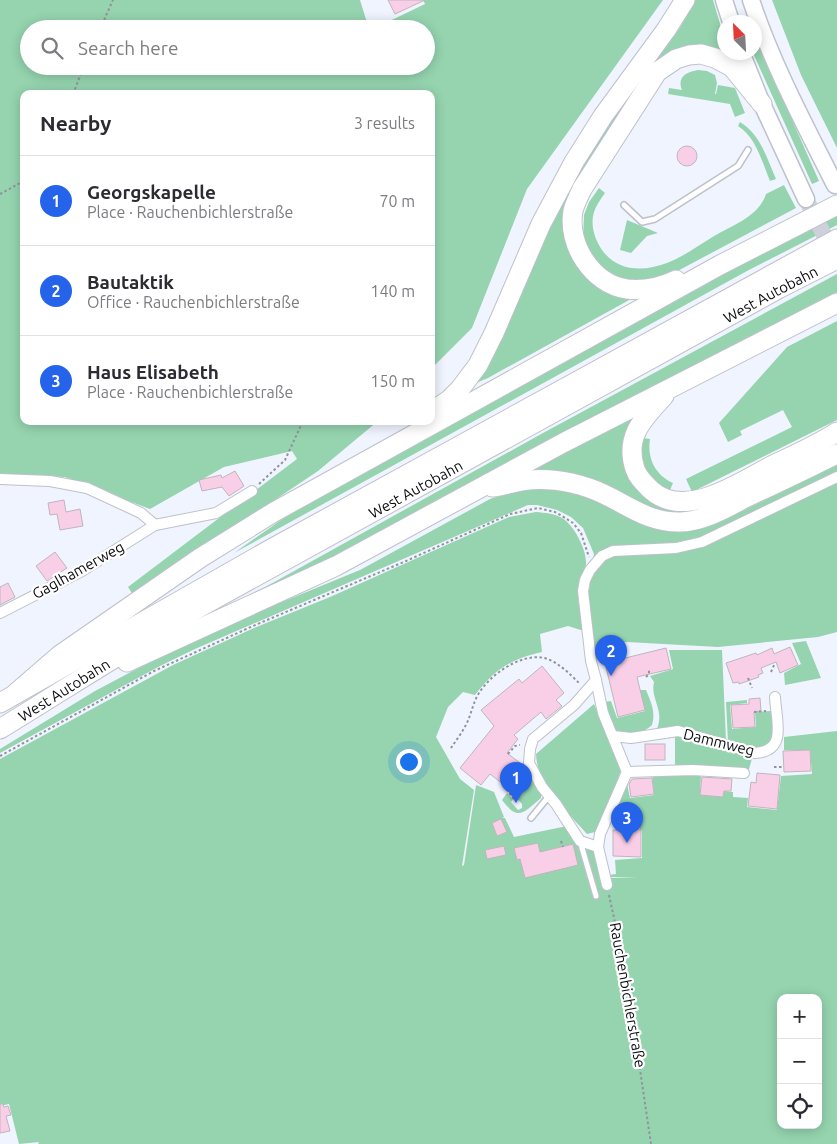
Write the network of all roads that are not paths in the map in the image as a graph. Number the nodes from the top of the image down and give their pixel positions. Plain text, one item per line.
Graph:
1 (685, 0) edge
2 (724, 0) edge
3 (751, 0) edge
4 (729, 15) edge
5 (744, 60) edge
6 (762, 104) junction
7 (748, 150) dead end
8 (835, 185) dead end
9 (806, 199) tunnel mouth
10 (624, 205) dead end
11 (837, 205) edge
12 (837, 239) edge
13 (837, 260) edge
14 (720, 265) junction
15 (837, 303) edge
16 (674, 386) junction
17 (435, 409) edge
18 (435, 418) edge
19 (417, 428) edge
20 (837, 432) edge
21 (837, 454) edge
22 (837, 477) edge
23 (0, 479) edge
24 (478, 488) junction
25 (252, 491) road end
26 (155, 525) junction
27 (0, 613) edge
28 (86, 677) junction
29 (596, 680) junction
30 (774, 697) dead end
31 (8, 698) edge
32 (0, 729) edge
33 (613, 736) junction
34 (627, 772) junction
35 (744, 773) dead end
36 (549, 795) junction
37 (531, 818) dead end
38 (580, 841) junction
39 (598, 846) junction
40 (606, 885) road end
41 (596, 896) dead end

1 - 17 highway
2 - 4 main road
3 - 8 main road
5 - 6 main road
6 - 9 main road
6 - 14 highway
7 - 10 lane
11 - 14 highway
12 - 31 highway, West Autobahn
13 - 28 highway, West Autobahn
14 - 18 highway
15 - 16 highway
16 - 20 highway
16 - 24 highway
19 - 31 highway
21 - 24 highway
22 - 29 street
23 - 26 street
24 - 28 highway
25 - 26 street, Gaglhamerweg
26 - 27 street, Gaglhamerweg
28 - 32 highway, West Autobahn
29 - 33 street
29 - 36 street
30 - 33 street, Dammweg
33 - 34 street
34 - 35 street
34 - 39 street
36 - 37 lane
36 - 38 street
38 - 39 street
38 - 41 lane
39 - 40 street

